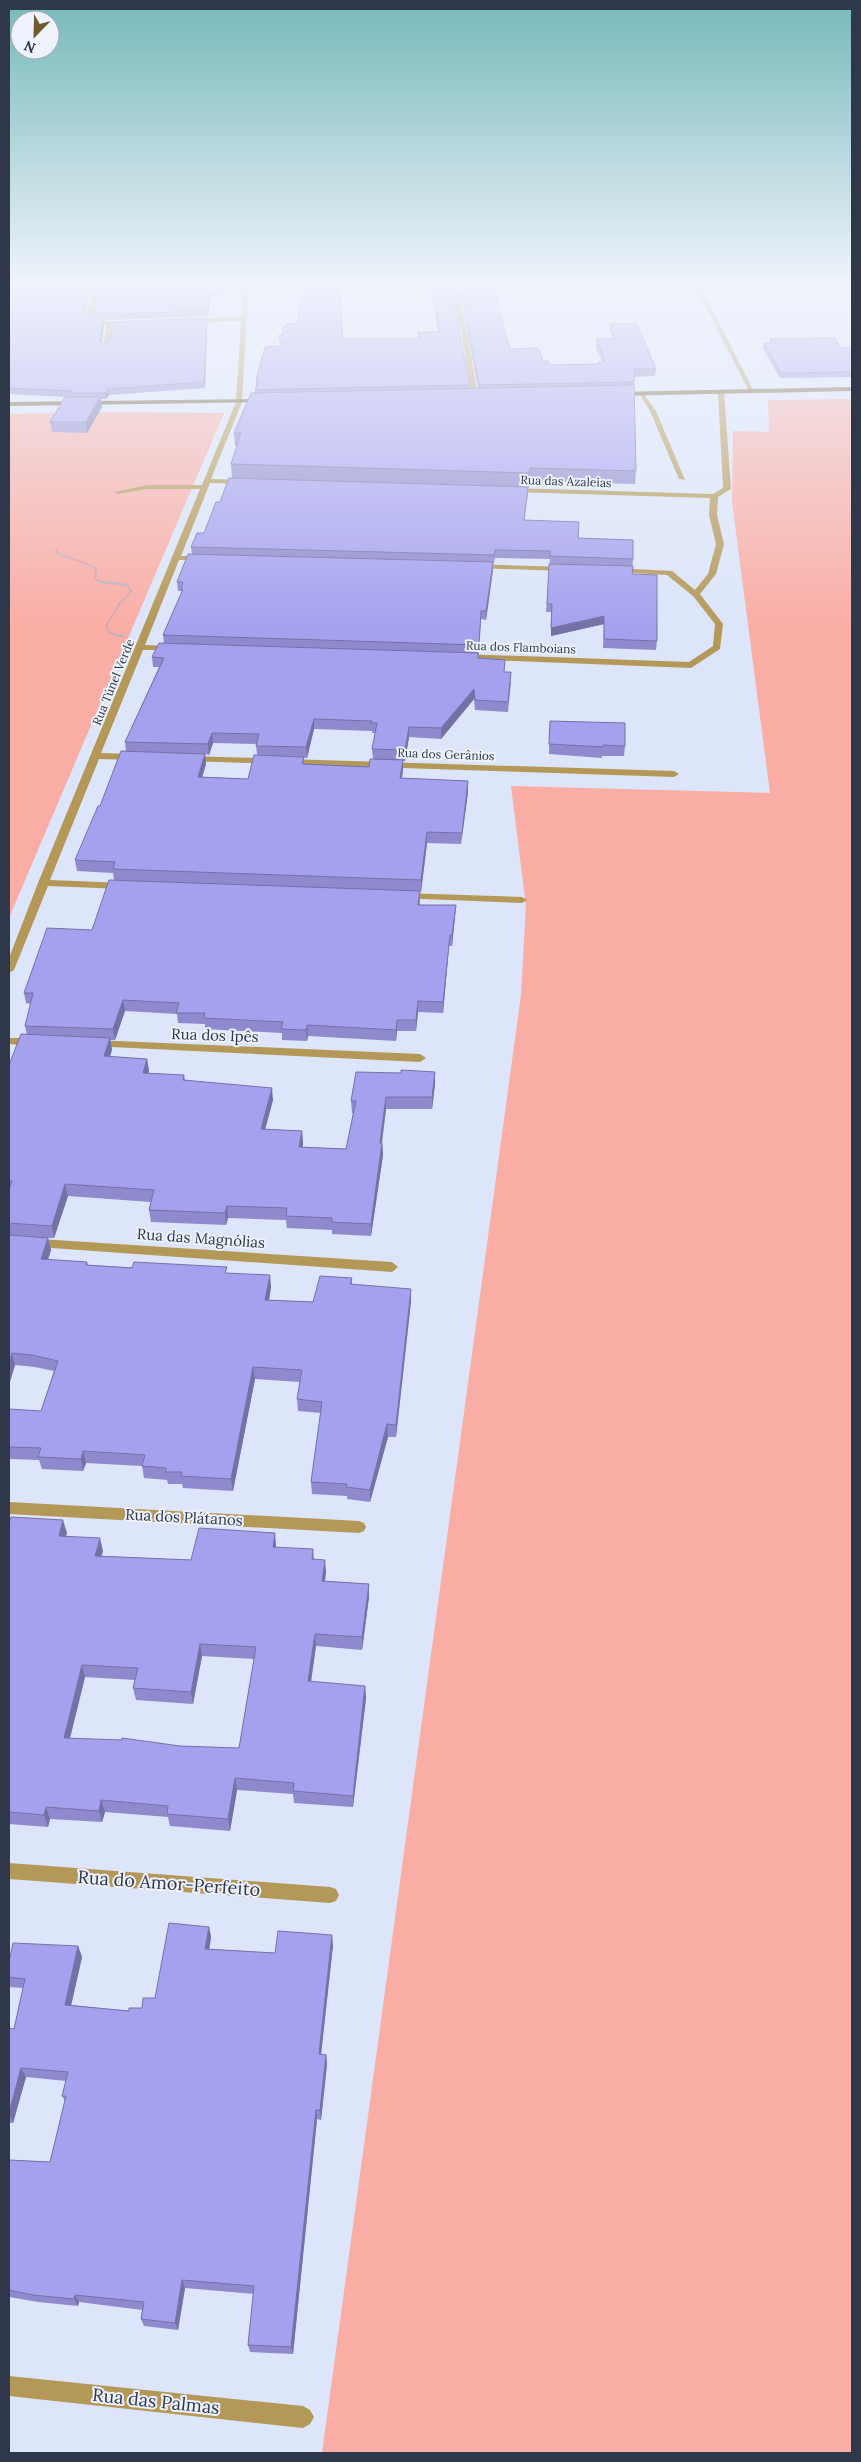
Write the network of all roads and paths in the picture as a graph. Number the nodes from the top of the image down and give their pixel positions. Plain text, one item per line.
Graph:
1 (239, 398) edge
2 (644, 398) edge
3 (721, 398) edge
4 (276, 401) edge
5 (239, 402) junction
6 (9, 404) edge
7 (683, 479) dead end
8 (257, 483) edge
9 (206, 484) junction
10 (505, 490) edge
11 (118, 492) dead end
12 (714, 496) junction
13 (57, 549) dead end
14 (177, 558) junction
15 (206, 558) edge
16 (466, 566) edge
17 (575, 569) edge
18 (605, 570) edge
19 (696, 594) junction
20 (142, 644) junction
21 (180, 648) edge
22 (455, 657) edge
23 (97, 756) junction
24 (147, 758) edge
25 (176, 759) edge
26 (674, 774) dead end
27 (43, 883) junction
28 (133, 886) edge
29 (393, 895) edge
30 (522, 900) dead end
31 (9, 970) edge
32 (9, 1041) edge
33 (48, 1042) edge
34 (77, 1044) edge
35 (420, 1058) dead end
36 (9, 1241) edge
37 (392, 1267) dead end
38 (9, 1508) edge
39 (359, 1526) dead end
40 (9, 1871) edge
41 (330, 1894) dead end
42 (9, 2386) edge
43 (303, 2417) dead end

1 - 5 street, Rua Túnel Verde
2 - 7 street
3 - 12 street
4 - 5 main road
5 - 6 main road
5 - 9 street, Rua Túnel Verde
8 - 9 street
9 - 11 street
9 - 14 street, Rua Túnel Verde
10 - 12 street, Rua das Azaleias
12 - 19 street
13 - 20 path
14 - 15 street
14 - 20 street, Rua Túnel Verde
16 - 17 street
18 - 19 street
19 - 22 street, Rua dos Flamboians
20 - 21 street
20 - 23 street, Rua Túnel Verde
23 - 24 street
23 - 27 street, Rua Túnel Verde
25 - 26 street, Rua dos Gerânios
27 - 28 street
27 - 31 street, Rua Túnel Verde
29 - 30 street
32 - 33 street
34 - 35 street, Rua dos Ipês
36 - 37 street, Rua das Magnólias
38 - 39 street, Rua dos Plátanos
40 - 41 street, Rua do Amor-Perfeito
42 - 43 street, Rua das Palmas

